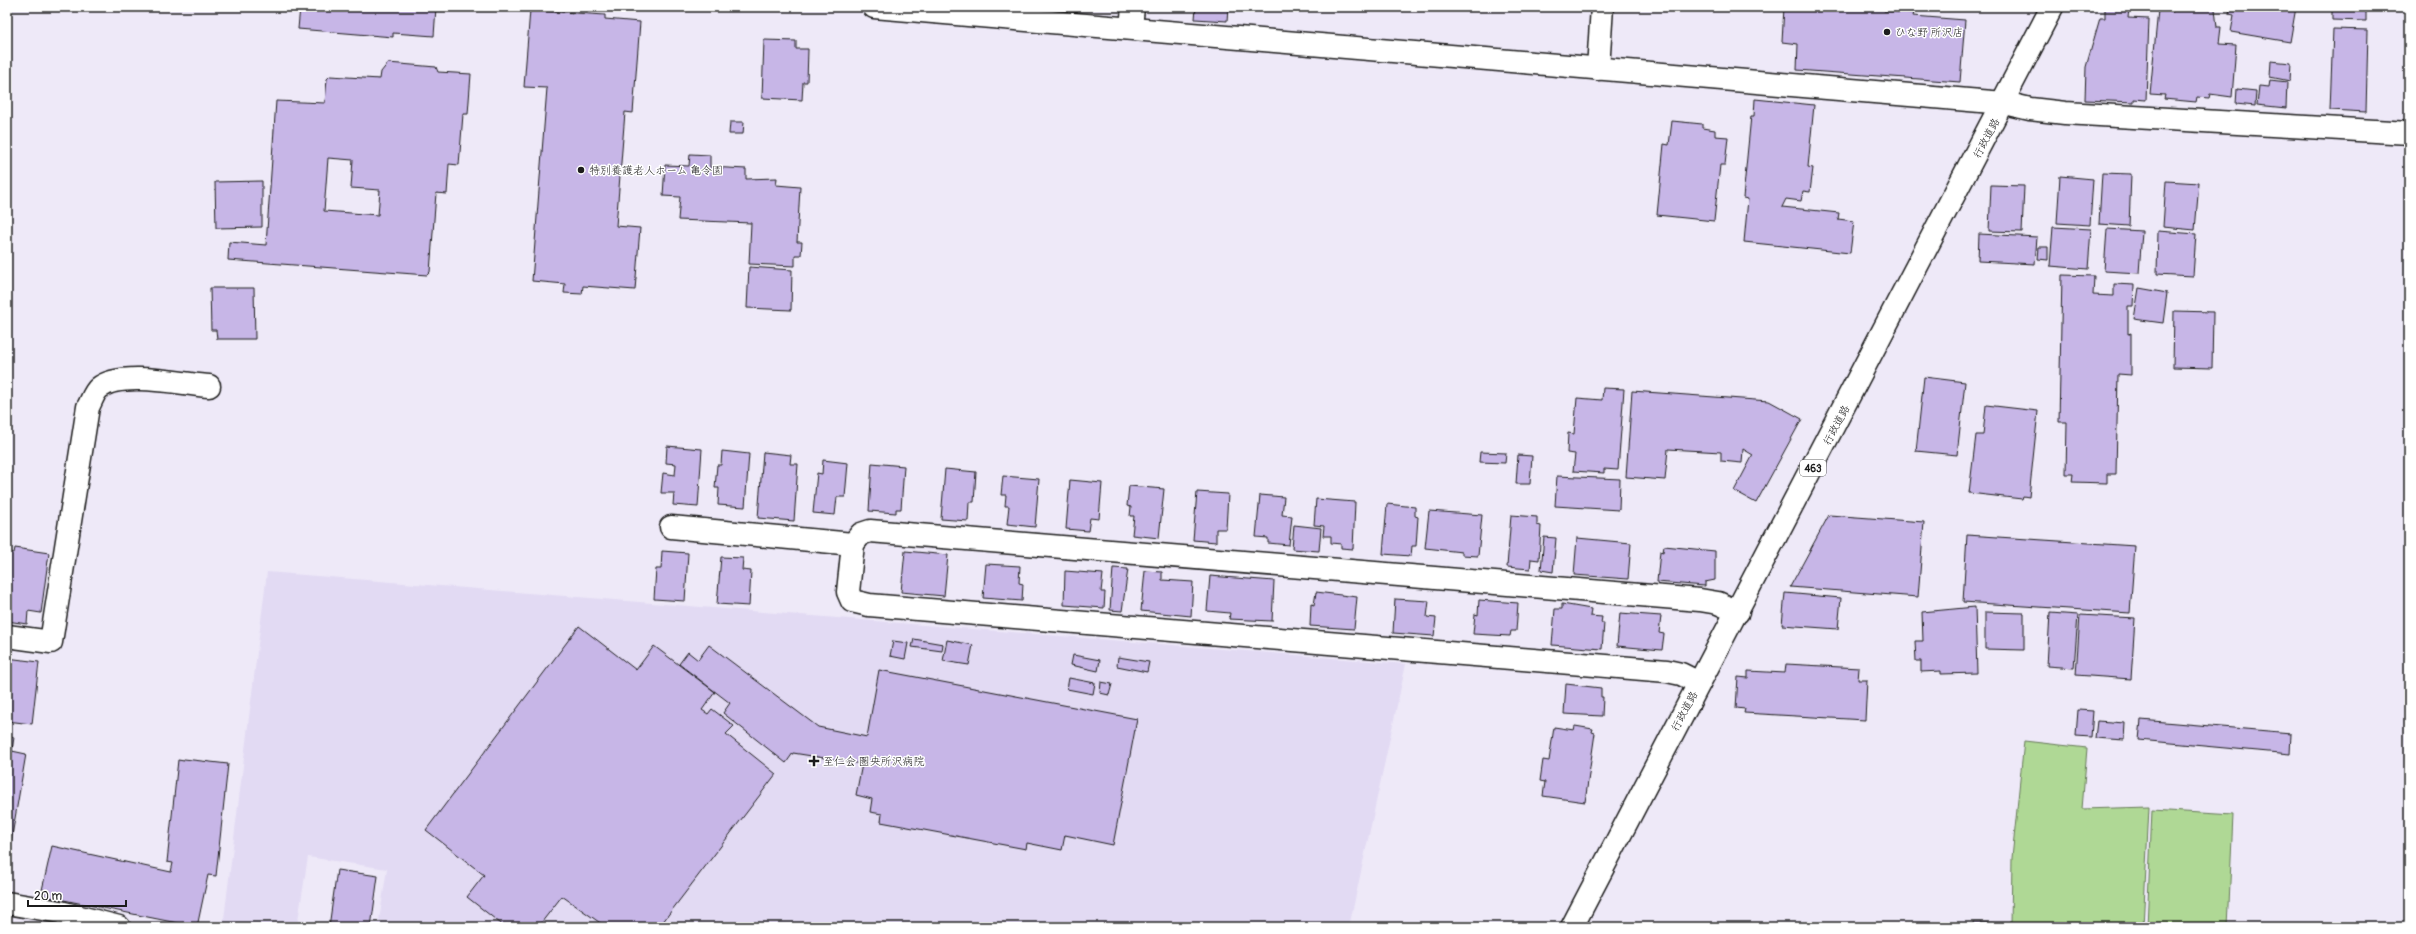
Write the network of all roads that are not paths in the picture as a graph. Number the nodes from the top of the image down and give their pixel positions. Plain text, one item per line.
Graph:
1 (874, 7) edge
2 (1602, 7) edge
3 (2052, 7) edge
4 (1132, 17) edge
5 (1598, 69) junction
6 (2004, 103) junction
7 (2409, 132) edge
8 (209, 386) dead end
9 (671, 527) dead end
10 (853, 544) junction
11 (1738, 612) junction
12 (7, 636) edge
13 (1699, 683) junction
14 (7, 903) edge
15 (58, 919) edge
16 (119, 927) edge
17 (1572, 927) edge

1 - 4 main road
2 - 5 main road
3 - 6 main road, 行政道路 / 463
4 - 5 main road
5 - 6 main road
6 - 7 main road
6 - 11 main road, 行政道路 / 463
8 - 12 main road
9 - 10 main road
10 - 11 main road
10 - 13 main road
11 - 13 main road, 行政道路 / 463
13 - 17 main road, 行政道路 / 463
14 - 15 main road
15 - 16 main road

